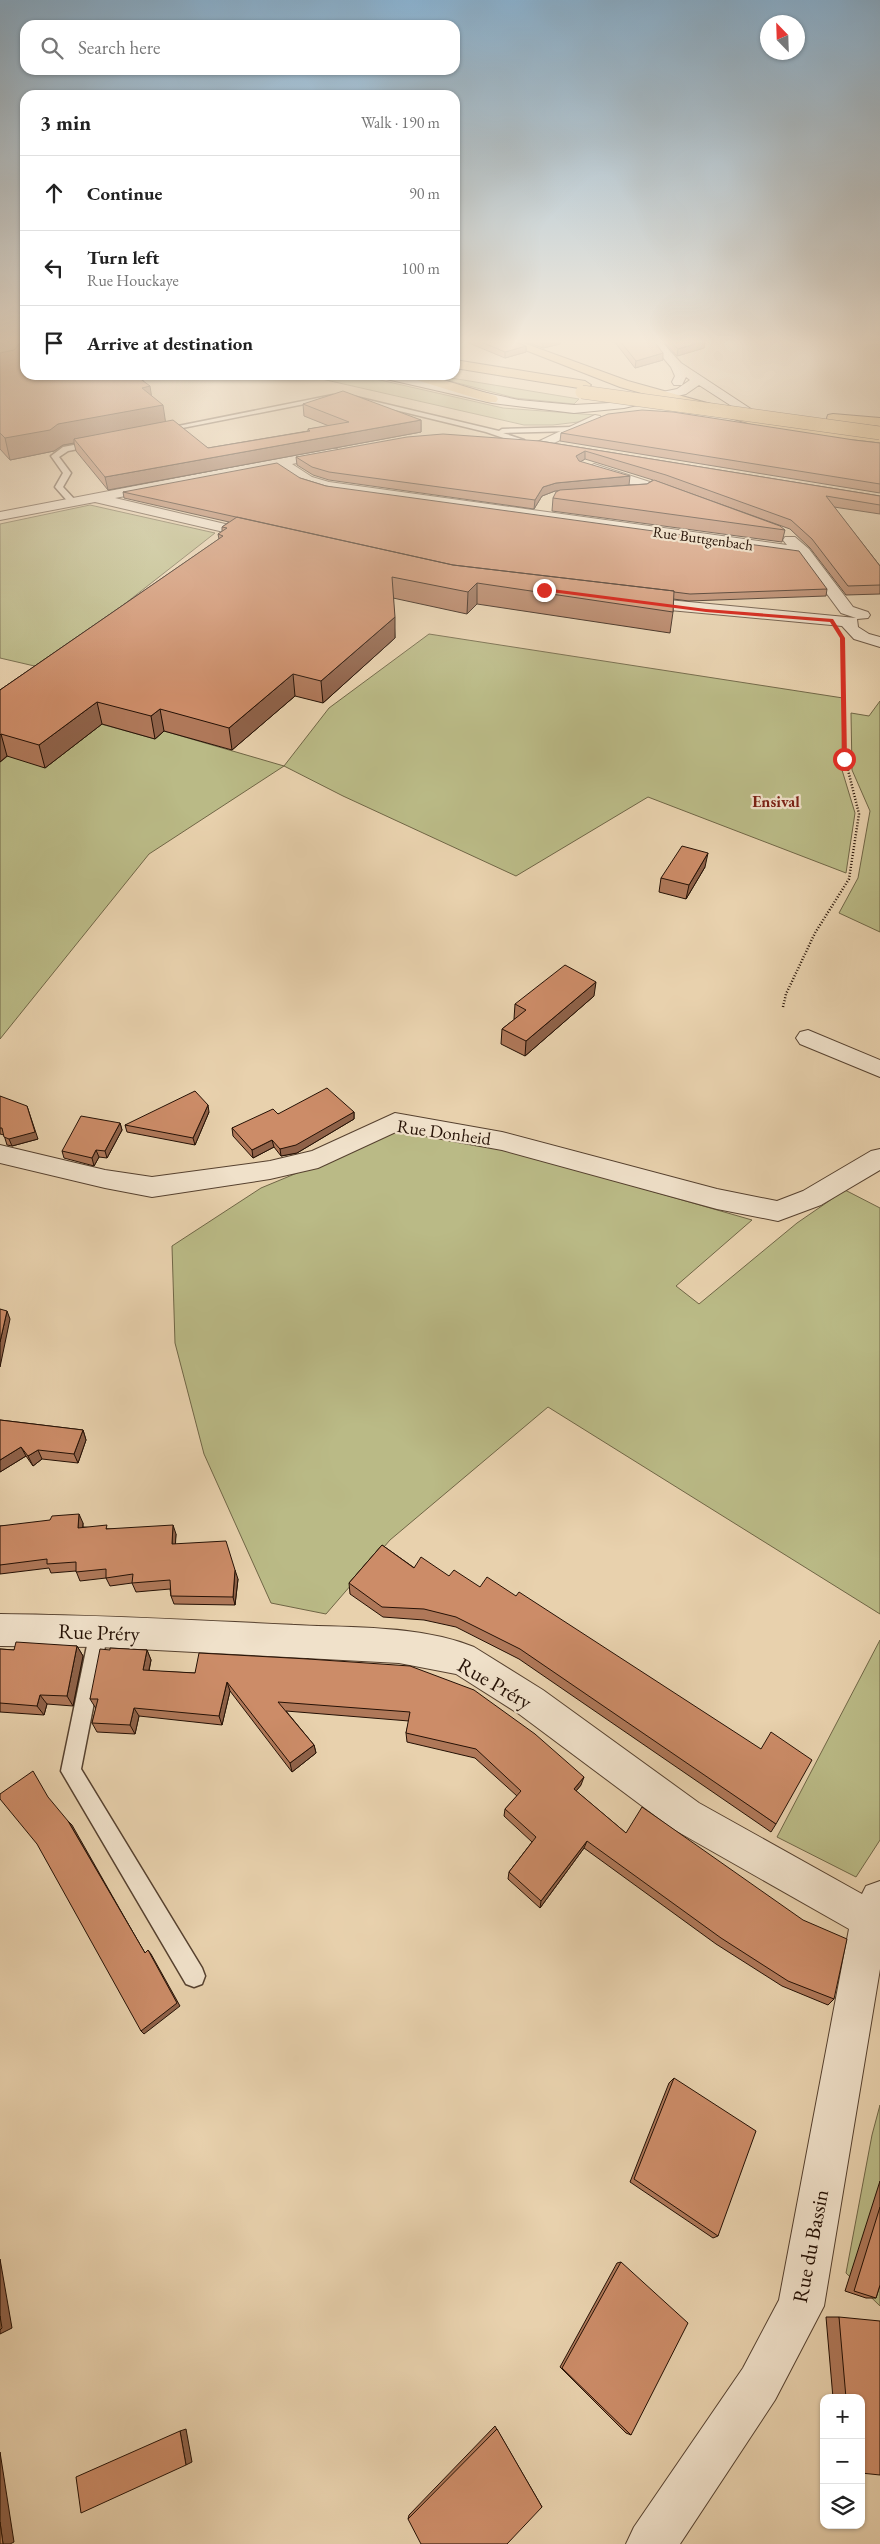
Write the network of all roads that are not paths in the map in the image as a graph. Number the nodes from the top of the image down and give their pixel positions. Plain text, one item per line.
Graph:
1 (58, 460) edge
2 (292, 460) edge
3 (280, 462) junction
4 (576, 462) edge
5 (688, 484) edge
6 (659, 488) junction
7 (621, 492) edge
8 (94, 498) junction
9 (549, 500) dead end
10 (695, 501) edge
11 (73, 502) junction
12 (540, 515) junction
13 (0, 516) edge
14 (776, 530) edge
15 (270, 538) edge
16 (804, 552) junction
17 (619, 600) edge
18 (880, 614) edge
19 (856, 619) junction
20 (880, 642) edge
21 (808, 1038) dead end
22 (880, 1069) edge
23 (0, 1154) edge
24 (880, 1158) edge
25 (0, 1630) edge
26 (99, 1631) junction
27 (876, 1916) edge
28 (860, 1970) joint
29 (194, 1976) dead end
30 (651, 2544) edge

1 - 11 lane
2 - 3 street
3 - 8 street
3 - 12 street, Rue Buttgenbach
4 - 6 street
5 - 6 street
6 - 7 street
6 - 10 street
8 - 11 street
8 - 15 street
9 - 12 street
11 - 13 street
12 - 16 street, Rue Buttgenbach
14 - 16 street
16 - 19 street
17 - 19 street
18 - 19 street
19 - 20 street
21 - 22 street
23 - 24 street, Rue Donheid
25 - 26 street, Rue Préry
26 - 27 street, Rue Préry
26 - 29 lane
27 - 28 street, Rue Préry
28 - 30 street, Rue du Bassin

